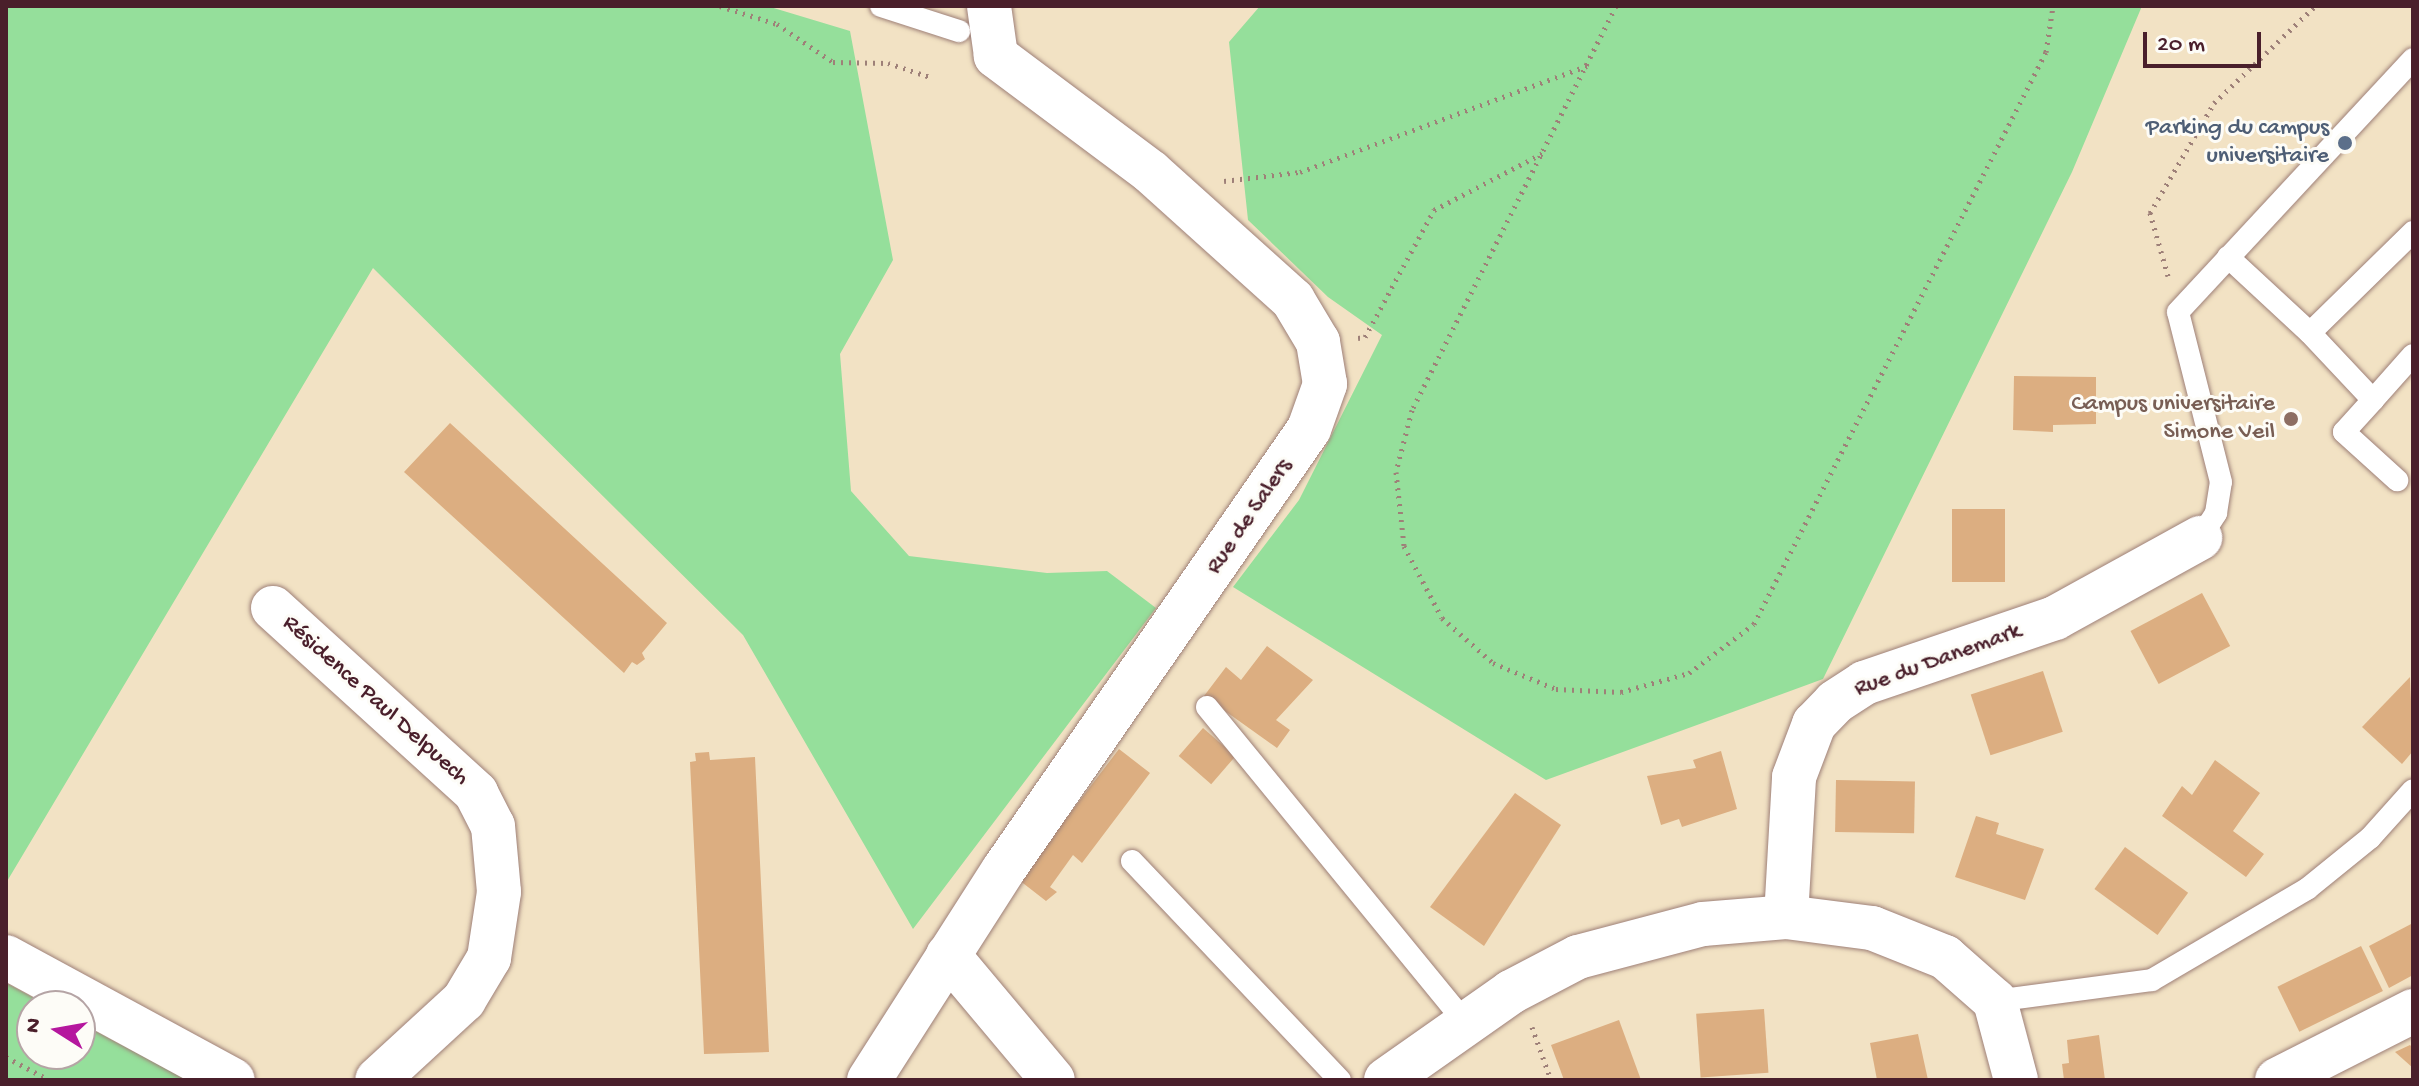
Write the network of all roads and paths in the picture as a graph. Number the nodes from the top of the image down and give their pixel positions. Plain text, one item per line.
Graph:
1 (720, 6) edge
2 (881, 6) edge
3 (1616, 6) edge
4 (2053, 6) edge
5 (2315, 6) edge
6 (974, 18) edge
7 (2413, 59) edge
8 (1587, 66) junction
9 (930, 77) dead end
10 (1544, 153) junction
11 (1168, 187) junction
12 (2413, 232) edge
13 (2228, 257) junction
14 (2178, 312) junction
15 (2310, 333) junction
16 (1318, 342) junction
17 (2413, 355) edge
18 (2373, 400) junction
19 (2397, 480) dead end
20 (2200, 538) joint
21 (273, 608) dead end
22 (1207, 707) dead end
23 (2413, 790) edge
24 (1132, 861) dead end
25 (1786, 917) junction
26 (948, 955) junction
27 (6, 957) edge
28 (1518, 989) junction
29 (1995, 1001) junction
30 (2413, 1011) edge
31 (1466, 1024) junction
32 (6, 1057) edge
33 (49, 1080) edge
34 (233, 1080) edge
35 (377, 1080) edge
36 (869, 1080) edge
37 (1053, 1080) edge
38 (1340, 1080) edge
39 (1386, 1080) edge
40 (1551, 1080) edge
41 (2016, 1080) edge
42 (2277, 1080) edge

1 - 9 path
2 - 6 lane
3 - 8 path
4 - 10 path
5 - 14 path
6 - 11 street, Rue de Salers
7 - 13 lane
8 - 10 path
8 - 11 path
10 - 16 path
11 - 16 street, Rue de Salers
12 - 15 lane
13 - 14 lane
13 - 15 lane
14 - 20 lane
15 - 18 lane
16 - 26 street, Rue de Salers
17 - 18 lane
18 - 19 lane
20 - 25 street, Rue du Danemark
21 - 35 street, Résidence Paul Delpuech
22 - 31 lane
23 - 29 lane
24 - 38 lane
25 - 28 street
25 - 29 street
26 - 36 street, Rue de Salers
26 - 37 street
27 - 34 street
28 - 31 street
28 - 40 path
29 - 41 street
30 - 42 street
31 - 39 street
32 - 33 path

